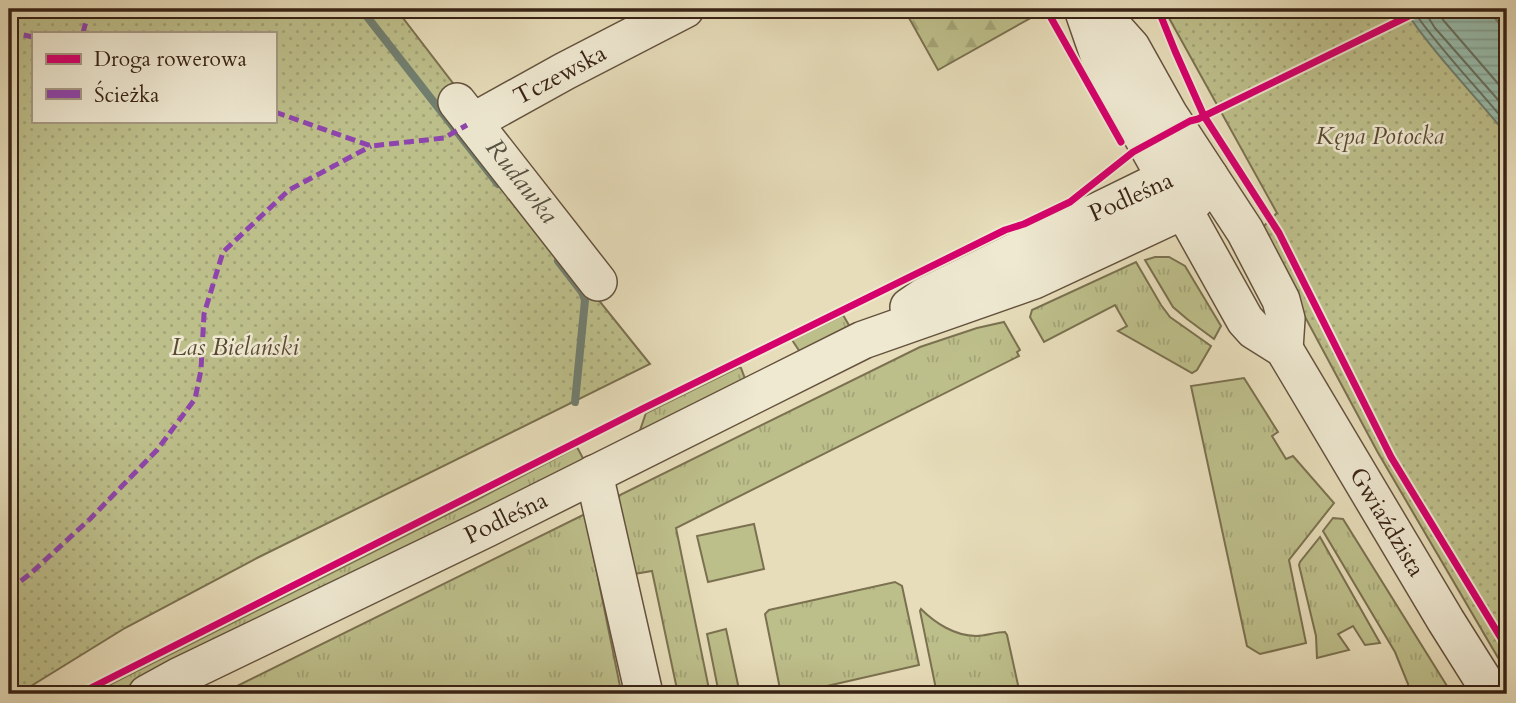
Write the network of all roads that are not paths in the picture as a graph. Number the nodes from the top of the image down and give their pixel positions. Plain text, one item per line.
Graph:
1 (685, 9) edge
2 (1083, 9) edge
3 (1097, 9) edge
4 (1209, 176) junction
5 (1166, 178) junction
6 (1184, 209) junction
7 (598, 282) dead end
8 (863, 340) junction
9 (1284, 349) junction
10 (594, 474) junction
11 (147, 694) edge
12 (644, 694) edge
13 (1492, 694) edge

1 - 7 street, Tczewska
2 - 5 street, Gwiaździsta
3 - 4 street
4 - 5 street, Podleśna
4 - 6 street, Podleśna
4 - 9 street
5 - 6 street, Gwiaździsta
5 - 8 street, Podleśna
6 - 8 street, Podleśna
6 - 9 street, Gwiaździsta
8 - 10 street, Podleśna
9 - 13 street, Gwiaździsta
10 - 11 street, Podleśna
10 - 12 street

